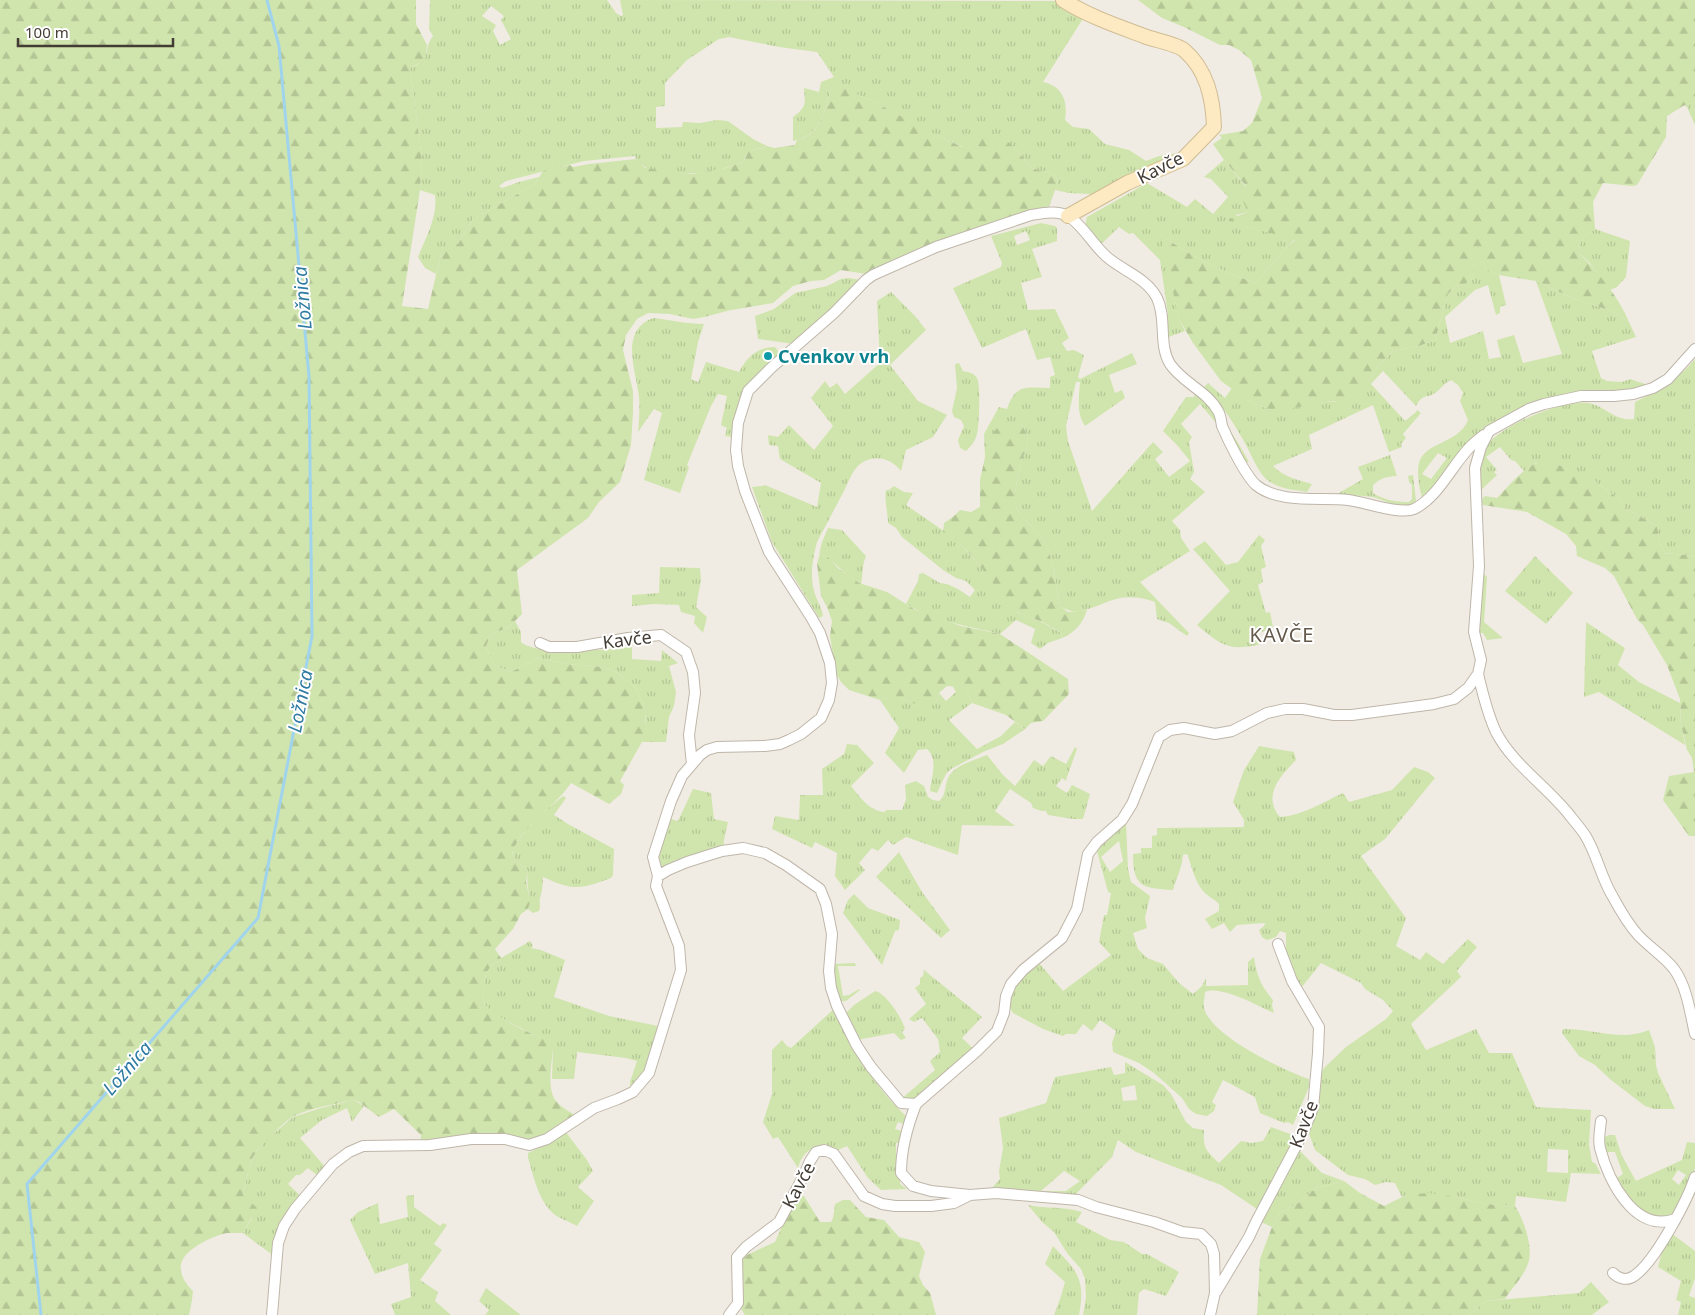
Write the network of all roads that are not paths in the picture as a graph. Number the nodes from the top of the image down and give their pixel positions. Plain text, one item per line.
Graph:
1 (1063, 0) edge
2 (1068, 216) junction
3 (1695, 349) edge
4 (1489, 431) junction
5 (540, 643) dead end
6 (1478, 674) junction
7 (692, 764) junction
8 (658, 876) junction
9 (1278, 944) dead end
10 (1695, 1034) edge
11 (916, 1104) junction
12 (1601, 1121) dead end
13 (1695, 1177) edge
14 (970, 1195) junction
15 (1675, 1219) junction
16 (1613, 1273) dead end
17 (1215, 1293) junction
18 (272, 1315) edge
19 (729, 1315) edge
20 (1210, 1315) edge

1 - 2 street, Kavče
2 - 4 street
2 - 7 street
3 - 4 street
4 - 6 street
5 - 7 street, Kavče
6 - 10 street
6 - 11 street
7 - 8 street
8 - 11 street
8 - 18 street
9 - 17 street, Kavče
11 - 14 street, Kavče
12 - 15 street
13 - 15 street
14 - 17 street, Kavče
14 - 19 street, Kavče
15 - 16 street
17 - 20 street, Kavče

